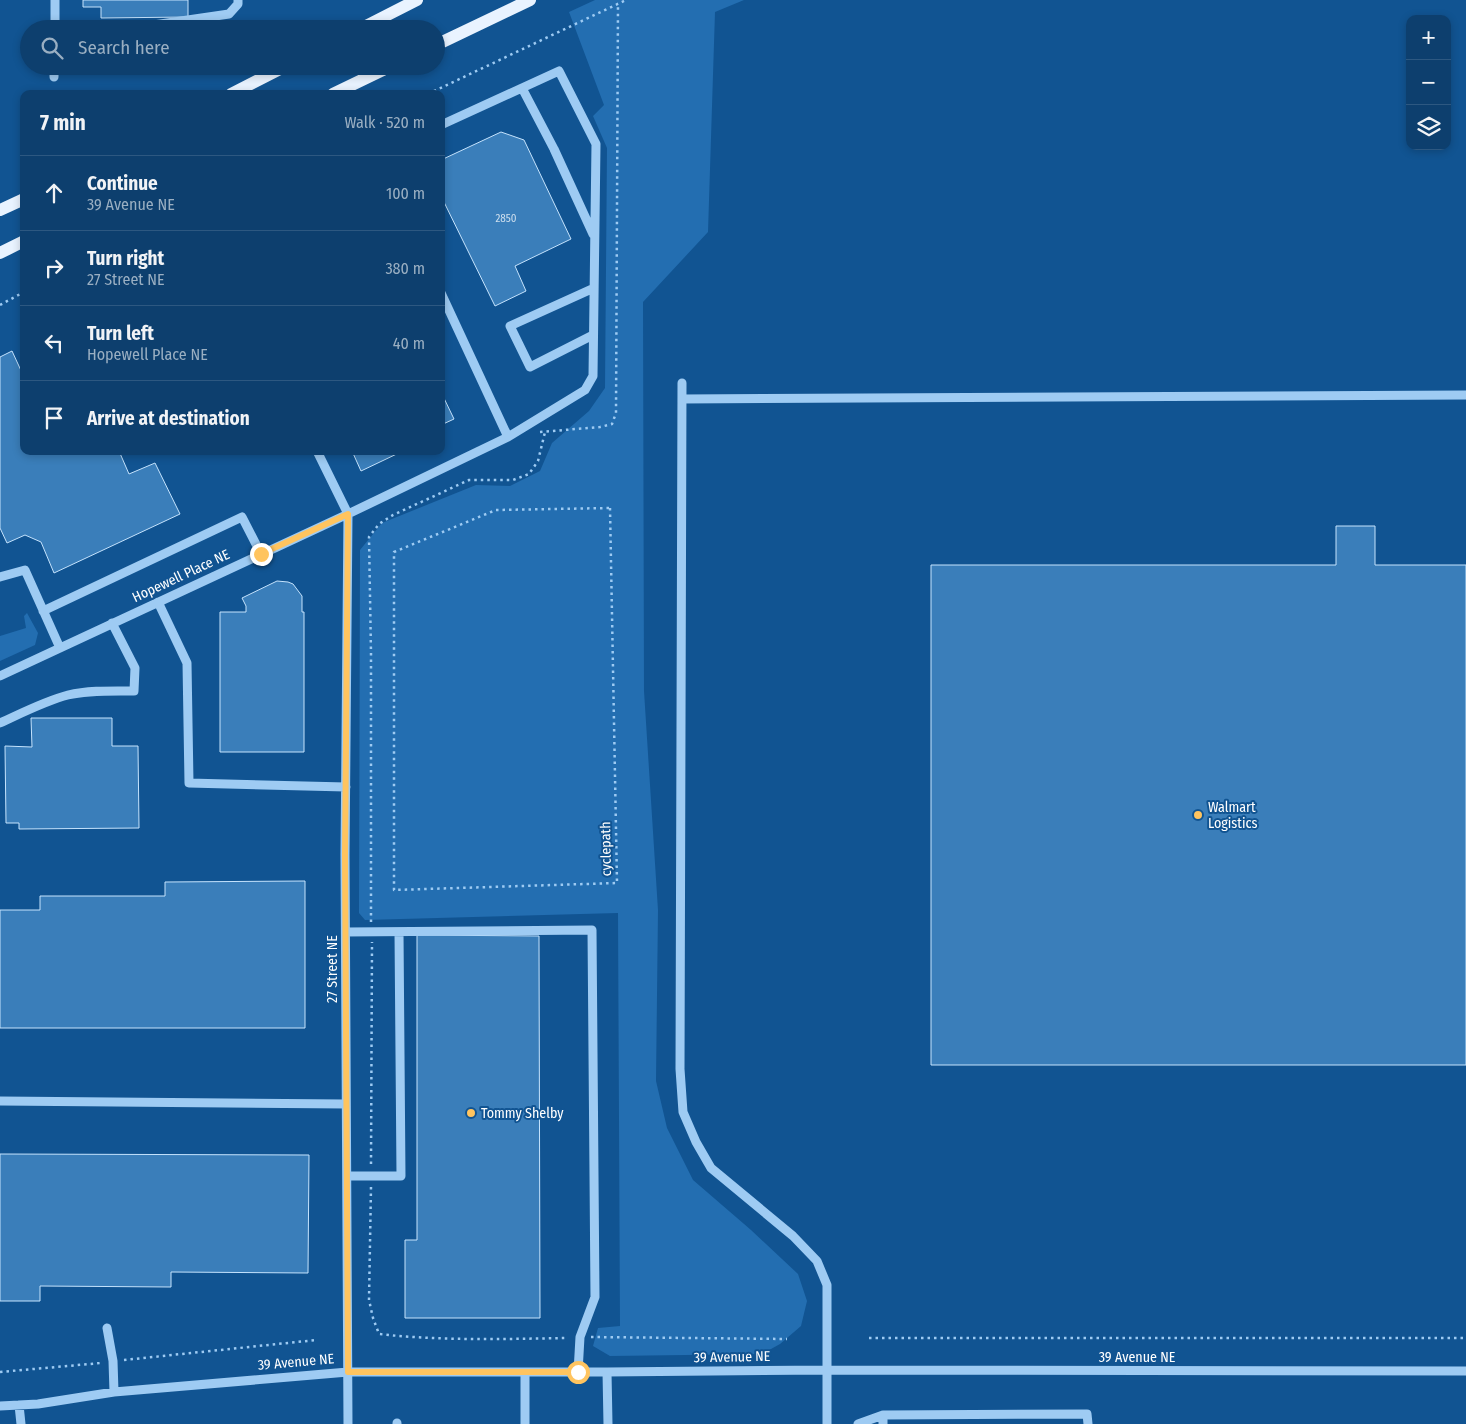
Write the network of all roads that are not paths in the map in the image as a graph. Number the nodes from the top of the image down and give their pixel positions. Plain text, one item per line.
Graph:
1 (55, 0) edge
2 (238, 0) edge
3 (417, 0) edge
4 (530, 0) edge
5 (55, 20) edge
6 (188, 20) edge
7 (378, 20) edge
8 (445, 41) edge
9 (269, 75) edge
10 (372, 75) edge
11 (522, 88) junction
12 (240, 90) edge
13 (341, 90) edge
14 (445, 123) edge
15 (20, 200) edge
16 (0, 210) edge
17 (595, 237) junction
18 (20, 243) edge
19 (0, 252) edge
20 (594, 288) junction
21 (445, 302) edge
22 (594, 335) junction
23 (682, 383) dead end
24 (1466, 395) edge
25 (682, 399) junction
26 (508, 437) junction
27 (319, 455) edge
28 (348, 514) junction
29 (261, 554) junction
30 (0, 577) edge
31 (158, 602) junction
32 (43, 611) junction
33 (112, 623) junction
34 (60, 648) junction
35 (0, 676) edge
36 (0, 723) edge
37 (346, 787) junction
38 (346, 932) junction
39 (399, 932) junction
40 (0, 1102) edge
41 (346, 1104) junction
42 (347, 1176) junction
43 (106, 1328) dead end
44 (828, 1370) junction
45 (1466, 1371) edge
46 (348, 1372) junction
47 (525, 1372) junction
48 (578, 1372) junction
49 (607, 1372) junction
50 (114, 1392) junction
51 (19, 1405) junction
52 (0, 1406) edge
53 (883, 1419) edge
54 (21, 1424) edge
55 (348, 1424) edge
56 (525, 1424) edge
57 (608, 1424) edge
58 (827, 1424) edge
59 (858, 1424) edge
60 (1088, 1424) edge

1 - 5 street
2 - 6 street
3 - 7 main road
4 - 8 main road
9 - 12 main road
10 - 13 main road
11 - 14 street
11 - 17 street
11 - 17 street, Hopewell Place NE
15 - 16 main road
17 - 20 street, Hopewell Place NE
18 - 19 main road
20 - 22 street, Hopewell Place NE
20 - 22 street
21 - 26 street
22 - 26 street, Hopewell Place NE
23 - 25 street
24 - 25 street
25 - 44 street
26 - 28 street, Hopewell Place NE
27 - 28 street
28 - 29 street, Hopewell Place NE
28 - 37 street, 27 Street NE
29 - 31 street, Hopewell Place NE
29 - 32 street
30 - 32 street
31 - 33 street, Hopewell Place NE
31 - 37 street
32 - 34 street
33 - 34 street, Hopewell Place NE
33 - 36 street
34 - 35 street, Hopewell Place NE
37 - 38 street, 27 Street NE
38 - 39 street
38 - 41 street, 27 Street NE
39 - 42 street
39 - 48 street
40 - 41 street
41 - 42 street, 27 Street NE
42 - 46 street, 27 Street NE
43 - 50 street
44 - 45 street, 39 Avenue NE
44 - 49 street, 39 Avenue NE
44 - 58 street
46 - 47 street, 39 Avenue NE
46 - 50 street, 39 Avenue NE
46 - 55 street, 27 Street NE
47 - 48 street, 39 Avenue NE
47 - 56 street
48 - 49 street, 39 Avenue NE
49 - 57 street
50 - 51 street, 39 Avenue NE
51 - 52 street, 39 Avenue NE
51 - 54 street
53 - 59 street
53 - 60 street

